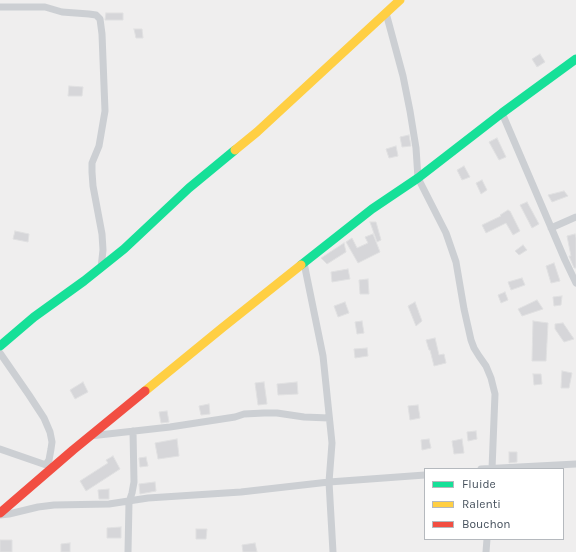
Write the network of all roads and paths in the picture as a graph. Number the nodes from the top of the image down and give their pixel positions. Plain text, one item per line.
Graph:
1 (400, 0) edge
2 (0, 9) edge
3 (386, 13) junction
4 (576, 59) edge
5 (502, 113) junction
6 (418, 178) junction
7 (576, 216) edge
8 (551, 228) junction
9 (304, 263) junction
10 (101, 268) junction
11 (576, 283) edge
12 (0, 346) edge
13 (0, 353) edge
14 (330, 418) junction
15 (133, 432) junction
16 (90, 436) junction
17 (0, 449) edge
18 (576, 464) edge
19 (49, 466) junction
20 (493, 468) edge
21 (424, 475) edge
22 (329, 482) junction
23 (129, 502) junction
24 (0, 514) edge
25 (487, 540) edge
26 (128, 552) edge
27 (334, 552) edge
28 (486, 552) edge

1 - 3 street
2 - 10 street
3 - 6 street
3 - 10 street
4 - 5 street
5 - 6 street
5 - 8 street
6 - 9 street
6 - 20 street
7 - 8 street
8 - 11 street
9 - 14 street
9 - 16 street
10 - 12 street
13 - 19 street
14 - 15 street
14 - 22 street
15 - 16 street
15 - 23 street
16 - 19 street
17 - 19 street
18 - 20 street
19 - 24 street
21 - 22 street
22 - 23 street
22 - 27 street
23 - 24 street
23 - 26 street
25 - 28 street

